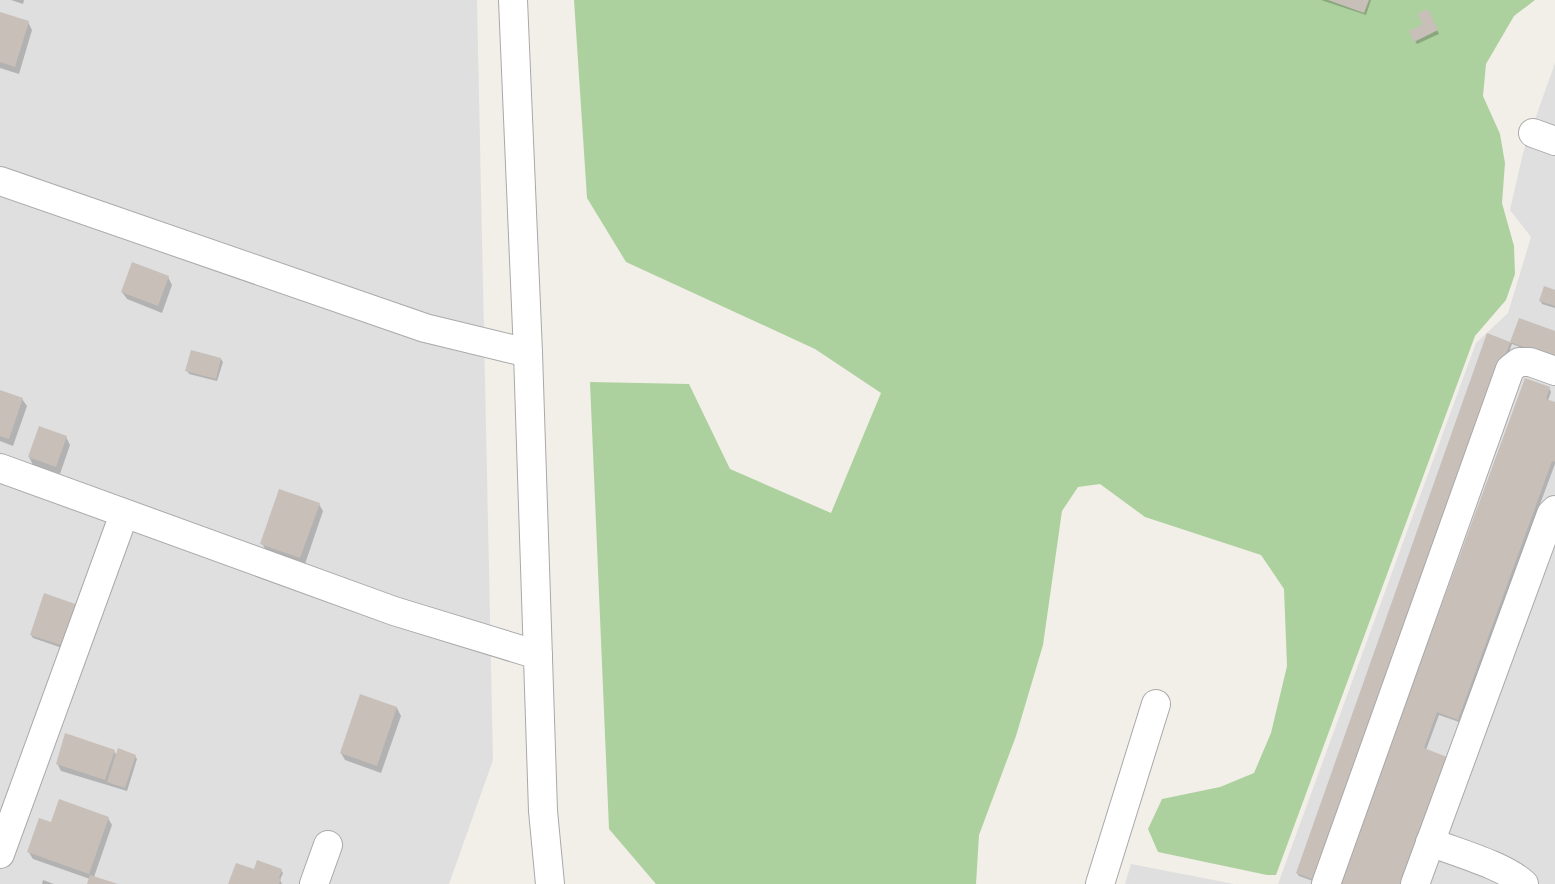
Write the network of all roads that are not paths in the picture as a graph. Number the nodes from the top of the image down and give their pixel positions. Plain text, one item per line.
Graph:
1 (513, 0) edge
2 (0, 181) edge
3 (528, 353) junction
4 (1555, 371) edge
5 (0, 468) edge
6 (1555, 510) edge
7 (124, 514) junction
8 (538, 654) junction
9 (1156, 704) dead end
10 (1430, 842) junction
11 (328, 845) dead end
12 (0, 854) edge
13 (314, 884) edge
14 (550, 884) edge
15 (1100, 884) edge
16 (1326, 884) edge
17 (1415, 884) edge
18 (1524, 884) edge

1 - 3 street
2 - 3 street
3 - 8 street
4 - 16 street
5 - 7 street
6 - 10 street
7 - 8 street
7 - 12 street
8 - 14 street
9 - 15 street
10 - 17 street
10 - 18 street
11 - 13 street

